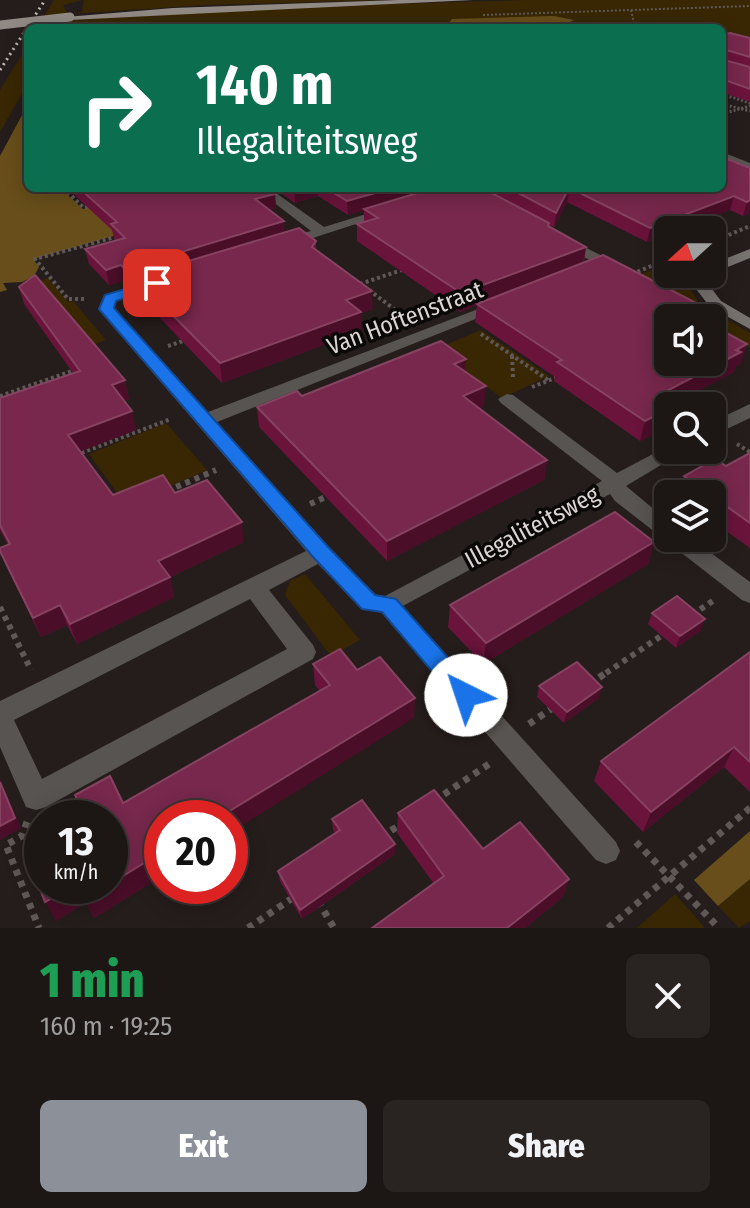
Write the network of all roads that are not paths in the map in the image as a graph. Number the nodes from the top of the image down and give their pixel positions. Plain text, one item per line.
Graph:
1 (469, 0) edge
2 (0, 25) edge
3 (726, 158) edge
4 (750, 167) edge
5 (267, 192) edge
6 (404, 206) edge
7 (546, 231) edge
8 (322, 232) junction
9 (260, 251) edge
10 (750, 253) edge
11 (726, 263) edge
12 (578, 275) edge
13 (177, 277) edge
14 (703, 288) edge
15 (520, 298) edge
16 (750, 324) edge
17 (516, 395) road end
18 (750, 410) edge
19 (200, 415) junction
20 (726, 423) edge
21 (654, 462) edge
22 (613, 483) junction
23 (654, 521) edge
24 (694, 552) edge
25 (321, 553) junction
26 (254, 587) junction
27 (744, 590) edge
28 (388, 605) junction
29 (0, 715) edge
30 (606, 851) road end

1 - 2 main road, bridge
3 - 4 street
5 - 8 street
6 - 8 street
7 - 12 street
8 - 9 street
10 - 11 street
13 - 19 street
14 - 16 street
15 - 19 street, Van Hoftenstraat
17 - 22 street
18 - 20 street
19 - 25 street
21 - 22 street, Illegaliteitsweg
22 - 23 street
22 - 28 street, Illegaliteitsweg
24 - 27 street
25 - 26 street
25 - 28 street
26 - 29 street
26 - 29 street
28 - 30 lane

